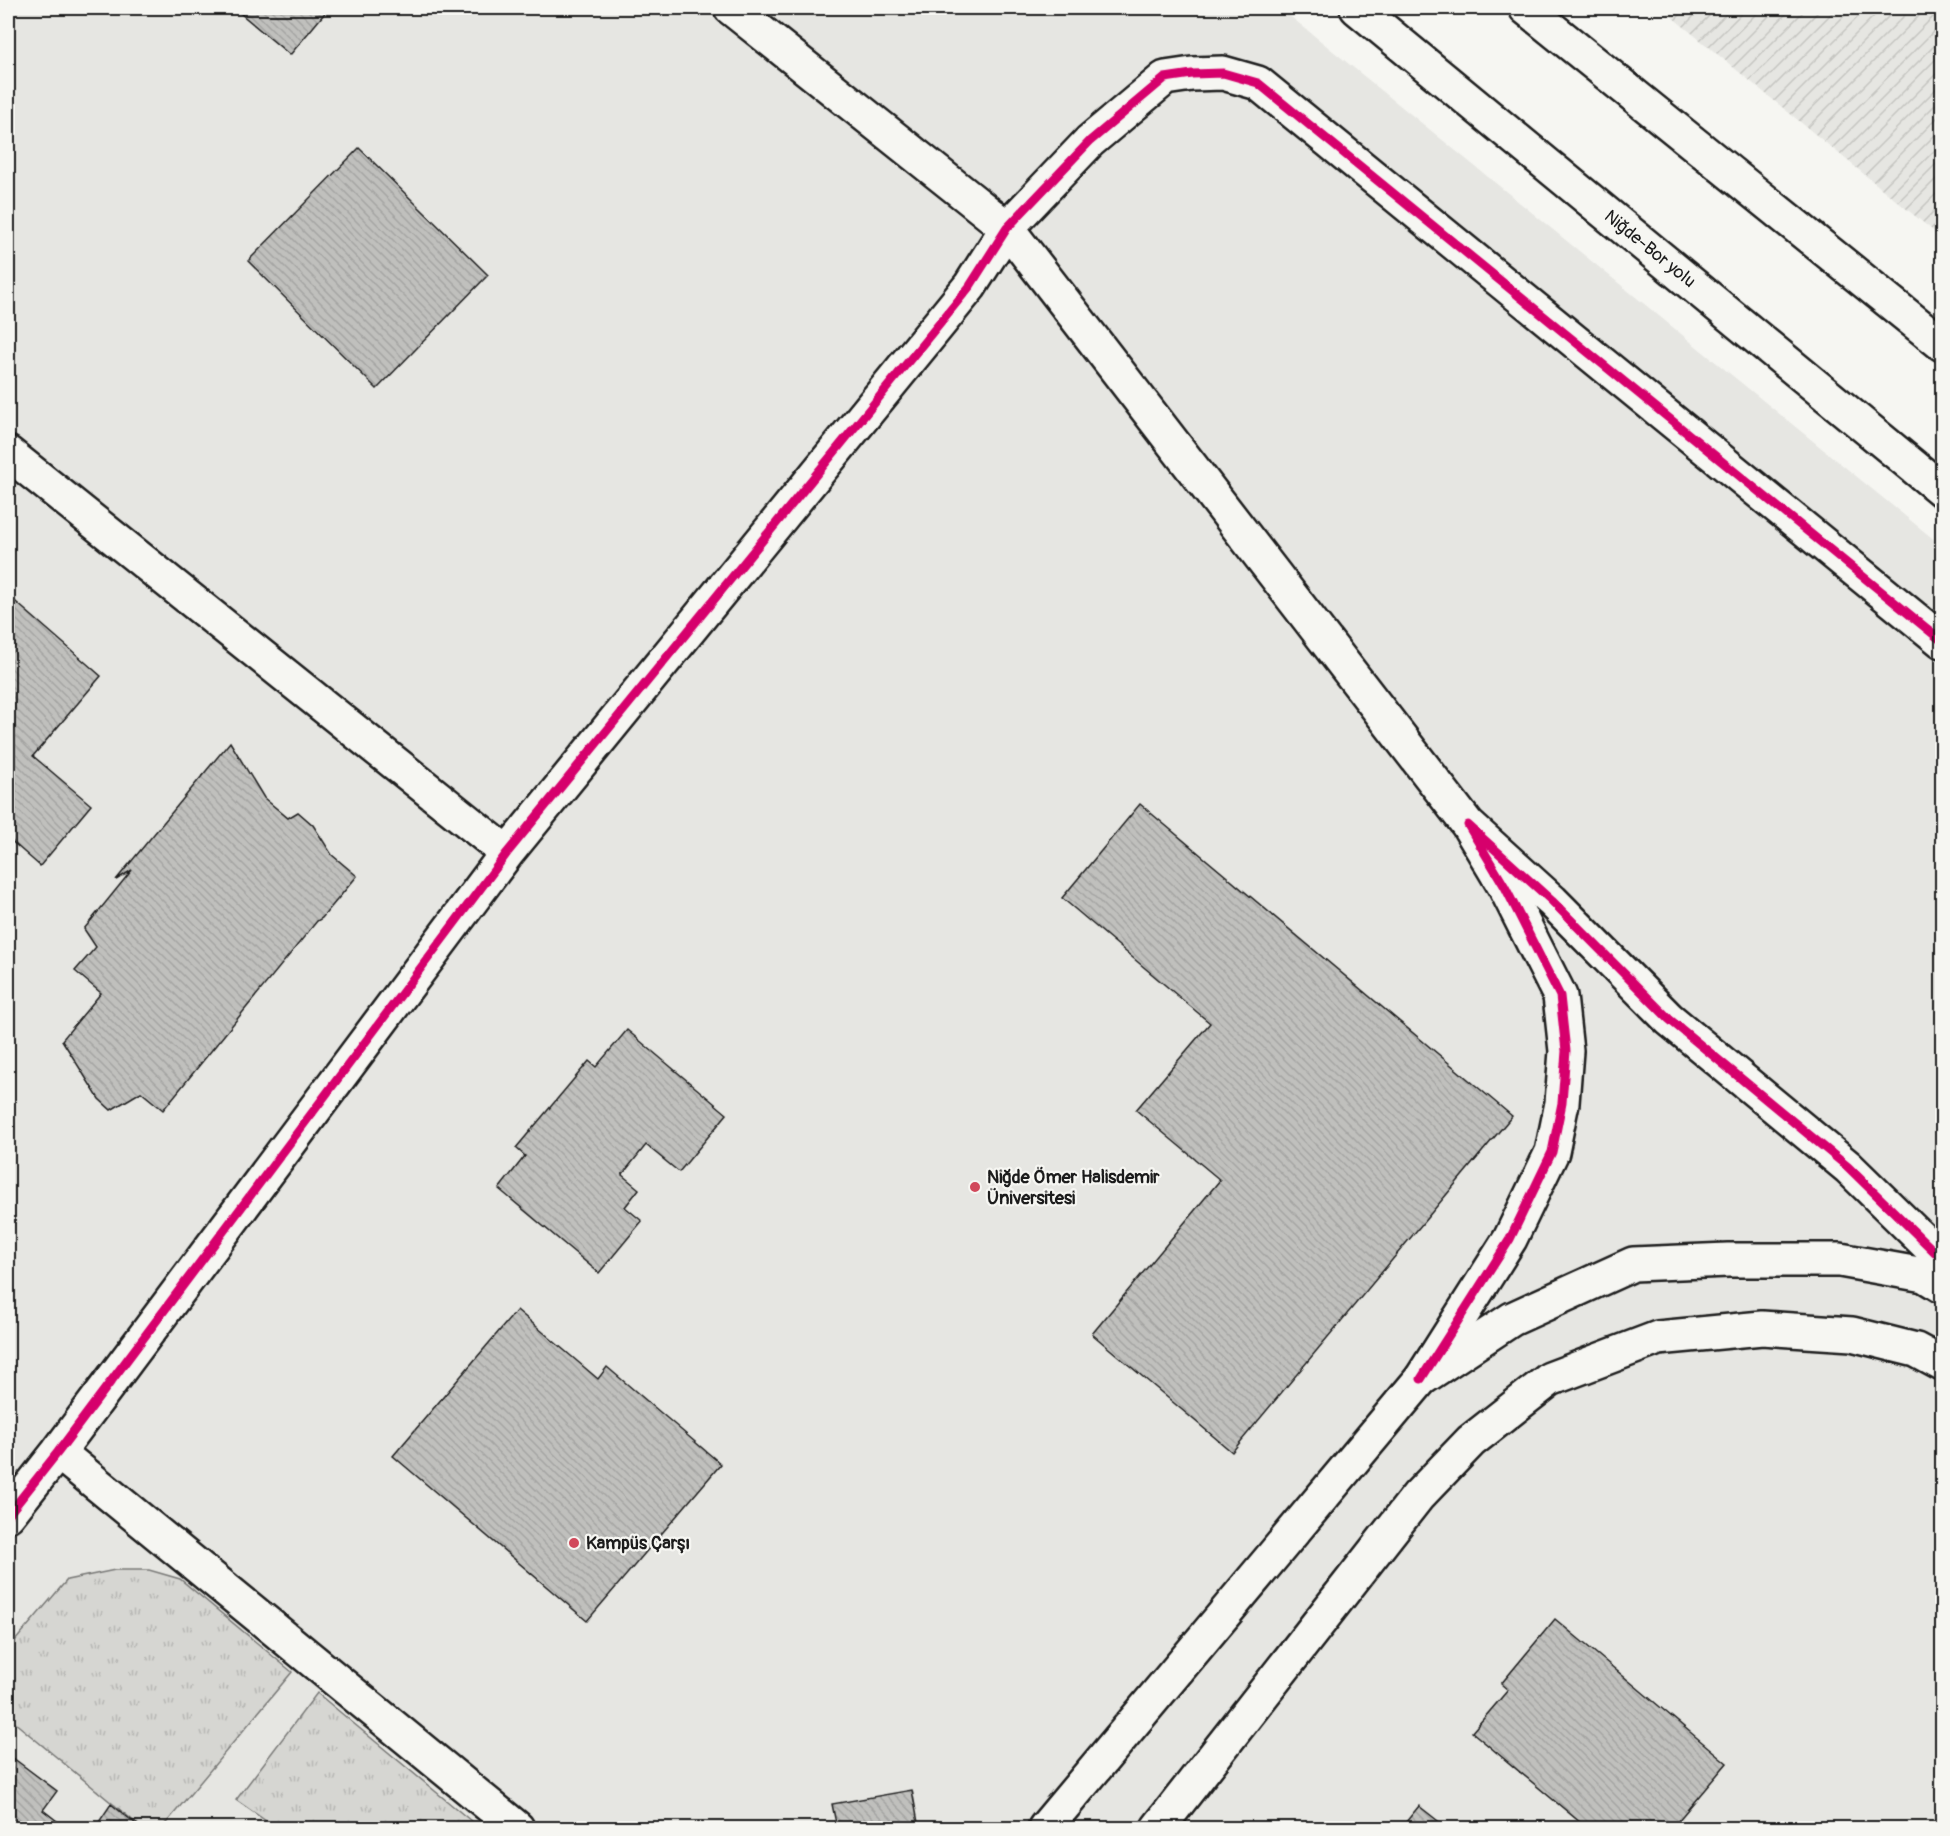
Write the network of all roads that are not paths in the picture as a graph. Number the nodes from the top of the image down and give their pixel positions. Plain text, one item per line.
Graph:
1 (731, 8) edge
2 (1357, 8) edge
3 (1526, 8) edge
4 (1007, 228) junction
5 (1942, 344) edge
6 (8, 453) edge
7 (1942, 490) edge
8 (1942, 641) edge
9 (1467, 825) junction
10 (507, 853) junction
11 (1942, 1259) edge
12 (1942, 1286) edge
13 (1942, 1364) edge
14 (1421, 1378) junction
15 (58, 1452) junction
16 (8, 1515) edge
17 (517, 1828) edge
18 (1045, 1828) edge
19 (1158, 1828) edge

1 - 4 street
2 - 7 street, Niğde-Bor yolu
3 - 5 street
4 - 8 street
4 - 9 street
4 - 10 street
6 - 10 street
9 - 11 street
9 - 14 street
10 - 15 street
12 - 14 street
13 - 19 street
14 - 18 street
15 - 16 street
15 - 17 street

